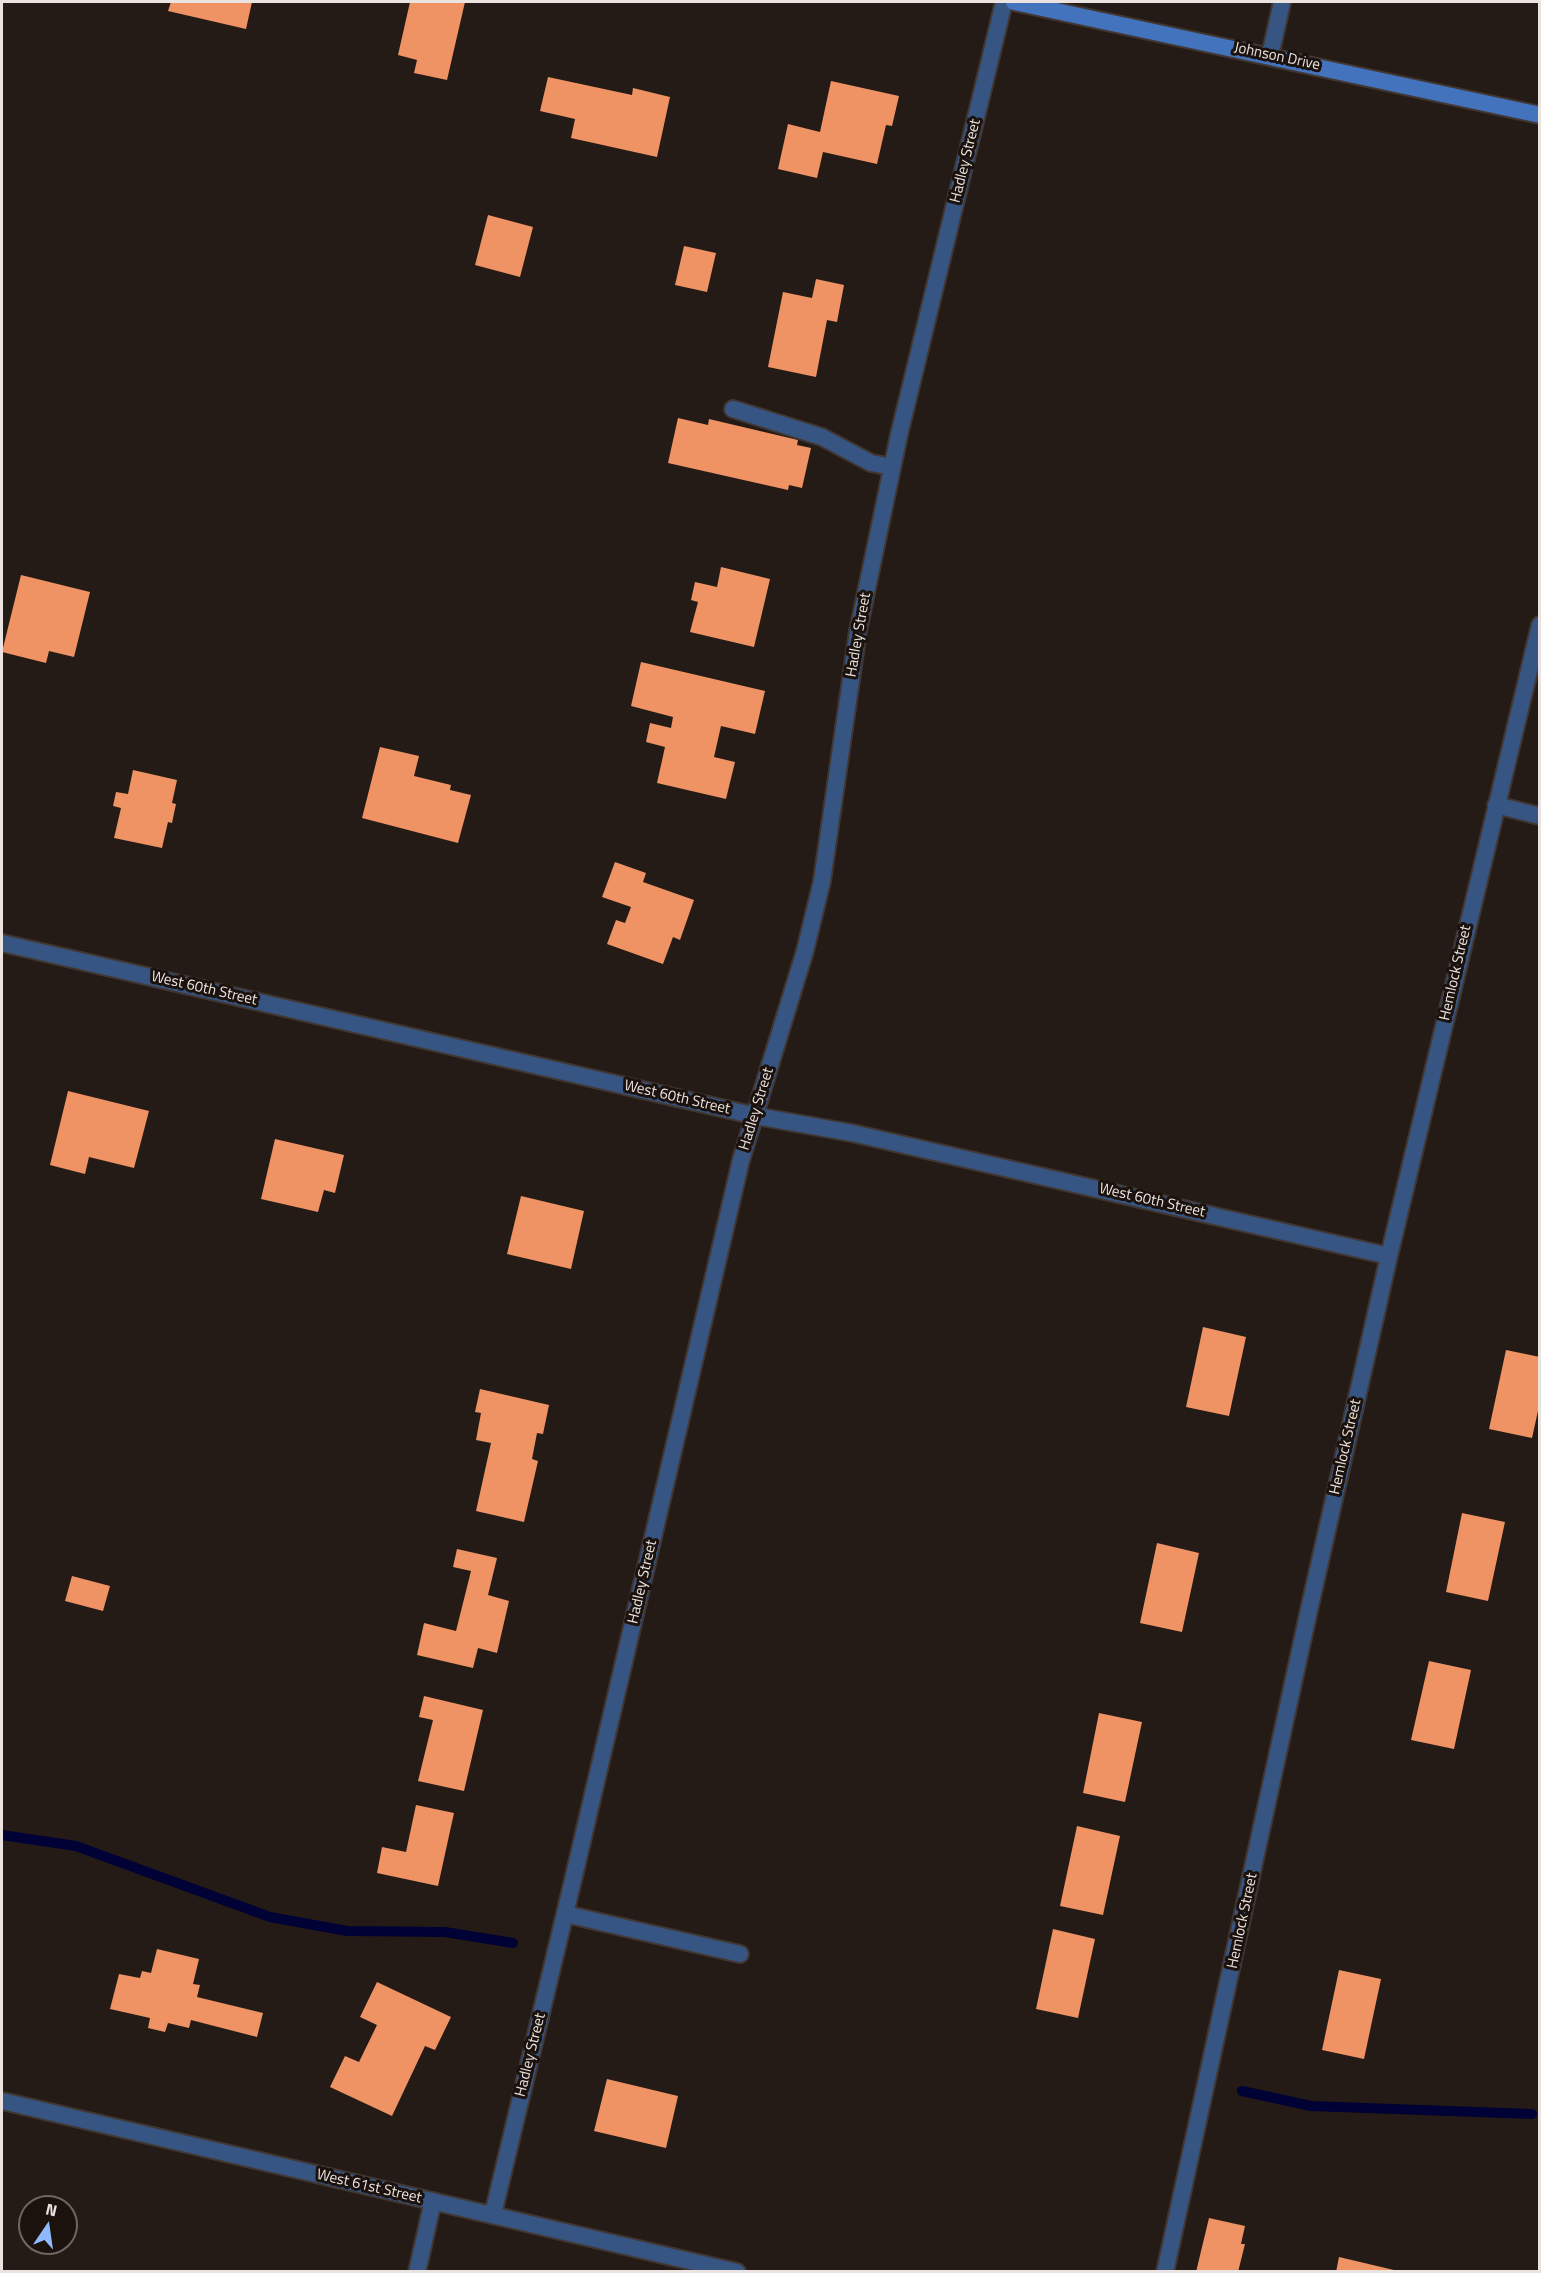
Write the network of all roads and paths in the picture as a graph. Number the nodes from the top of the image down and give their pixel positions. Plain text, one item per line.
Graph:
1 (1004, 2) edge
2 (1014, 2) edge
3 (1282, 2) edge
4 (1270, 56) junction
5 (1539, 115) edge
6 (733, 409) dead end
7 (892, 467) junction
8 (1539, 624) edge
9 (1496, 805) junction
10 (1539, 816) edge
11 (2, 943) edge
12 (756, 1116) junction
13 (1389, 1256) junction
14 (565, 1914) junction
15 (740, 1954) dead end
16 (2, 2101) edge
17 (433, 2201) junction
18 (492, 2214) junction
19 (417, 2271) edge
20 (737, 2271) edge
21 (1165, 2271) edge

1 - 7 street, Hadley Street
2 - 4 main road, Johnson Drive
3 - 4 street
4 - 5 main road, Johnson Drive
6 - 7 street
7 - 12 street, Hadley Street
8 - 9 street, Hemlock Street
9 - 10 street
9 - 13 street, Hemlock Street
11 - 12 street, West 60th Street
12 - 13 street, West 60th Street
12 - 14 street, Hadley Street
13 - 21 street, Hemlock Street
14 - 15 street
14 - 18 street, Hadley Street
16 - 17 street, West 61st Street
17 - 18 street, West 61st Street
17 - 19 street
18 - 20 street, West 61st Street

